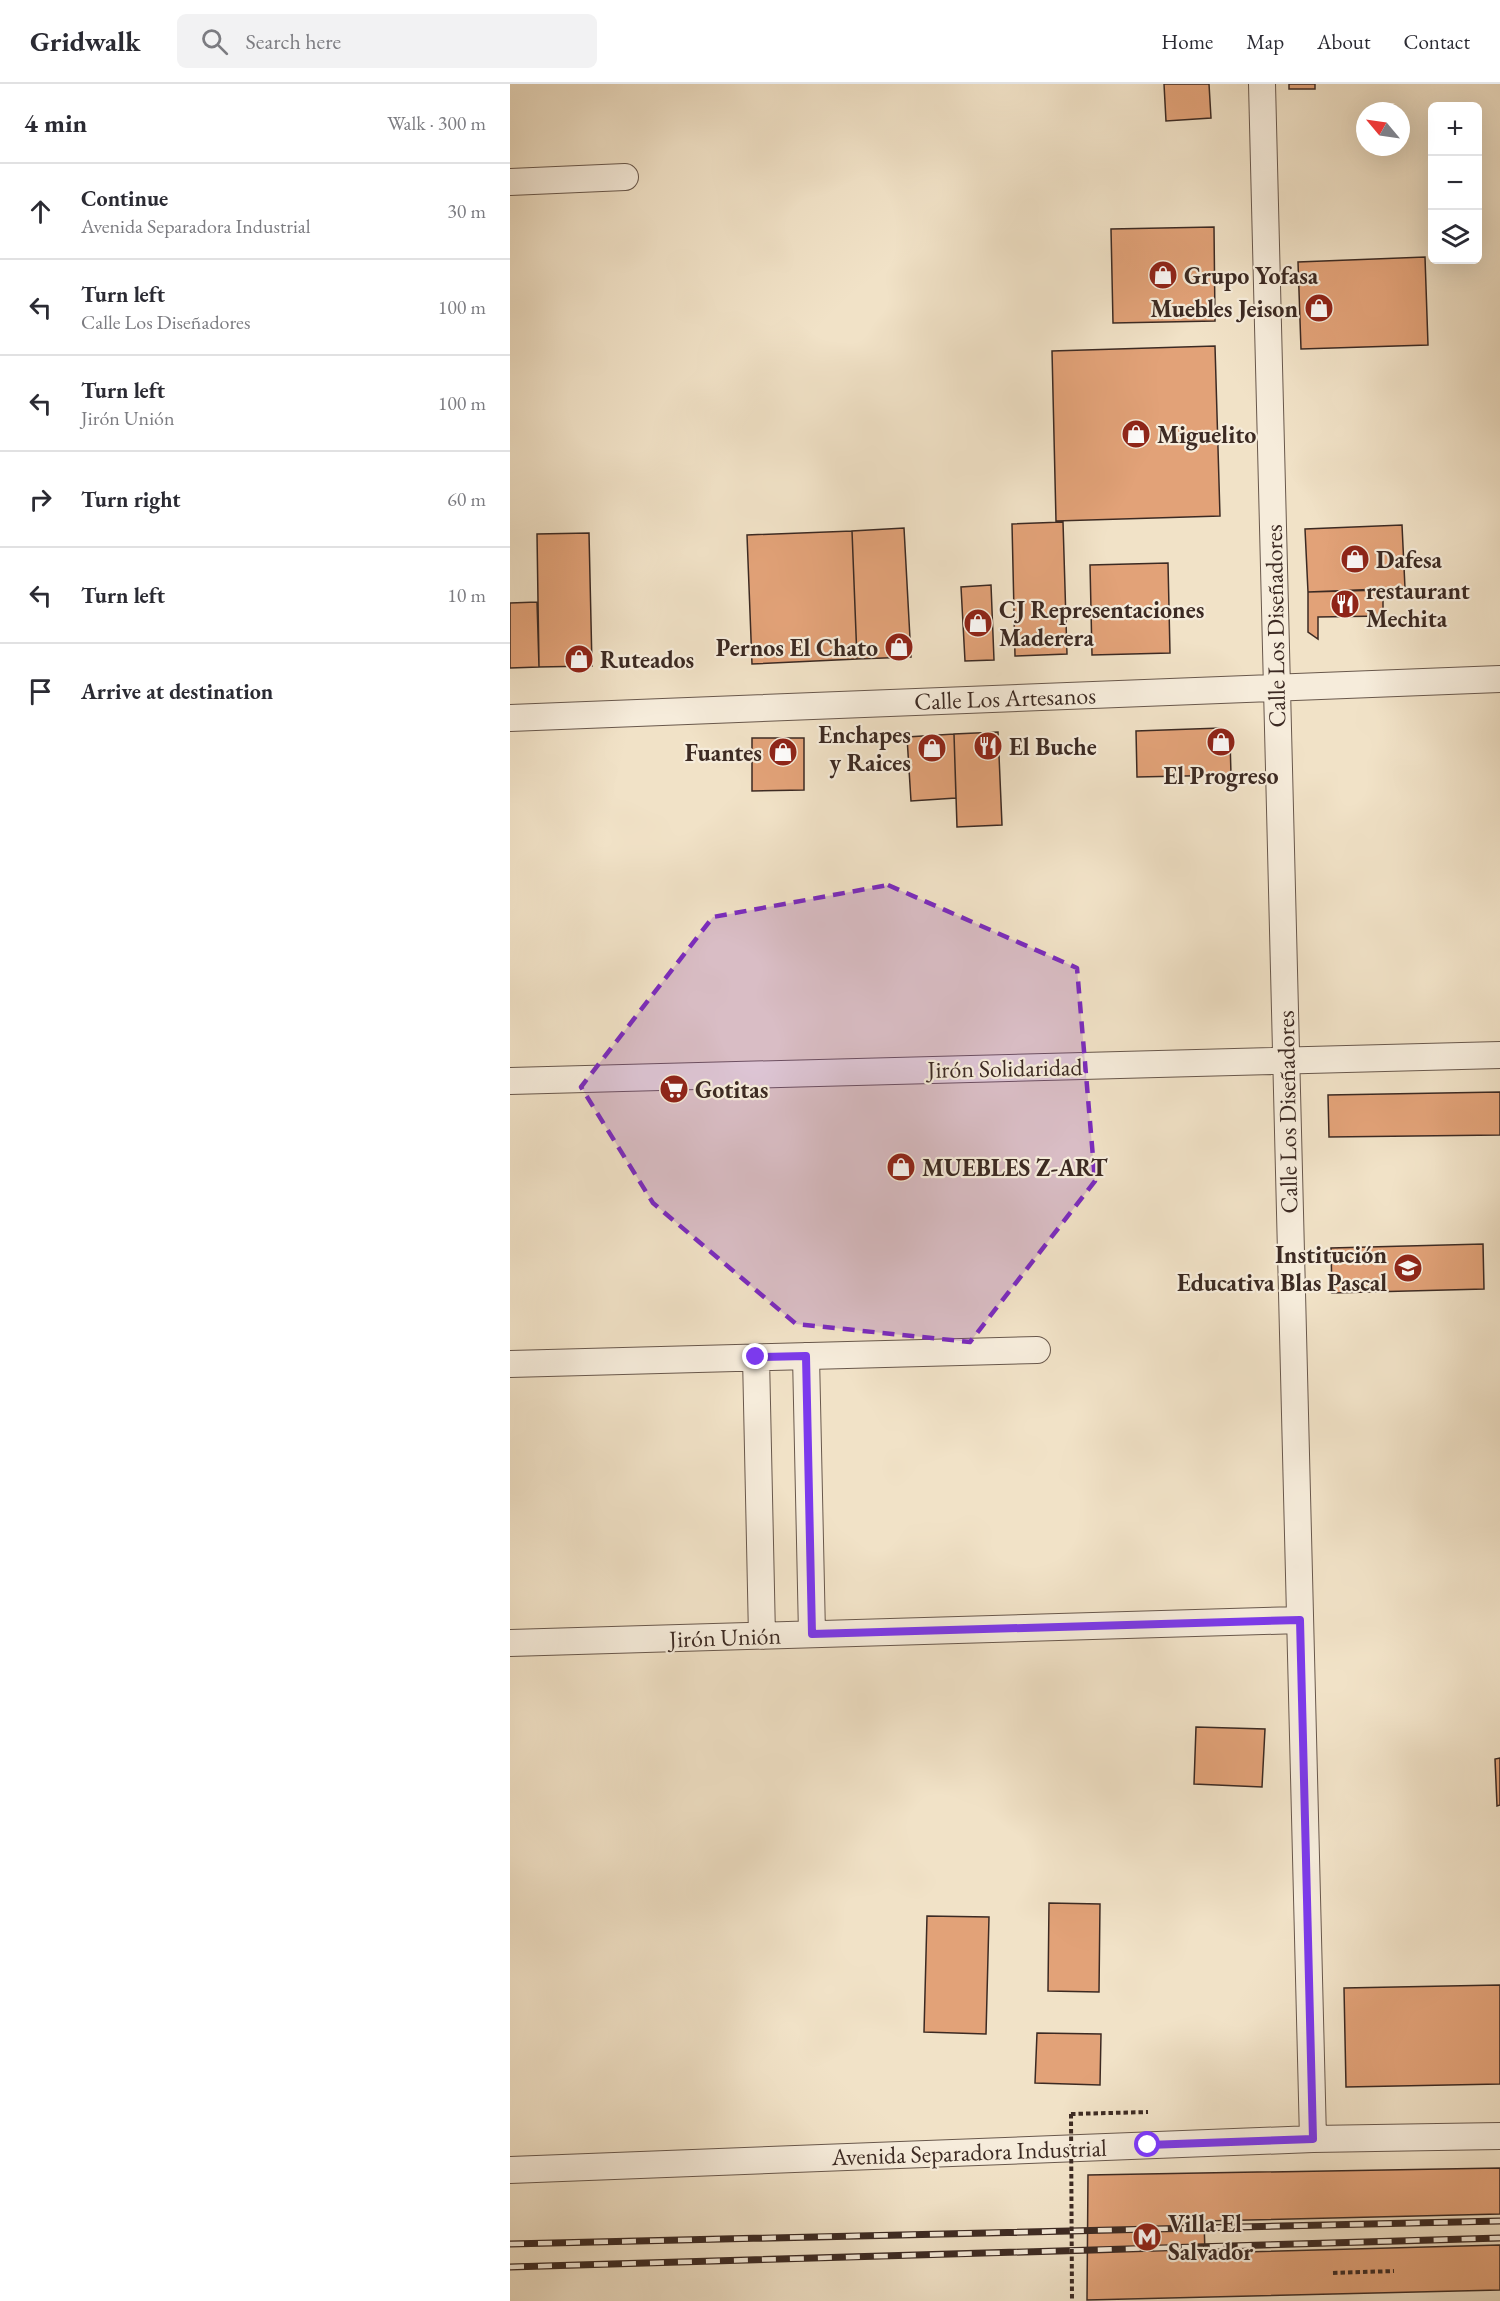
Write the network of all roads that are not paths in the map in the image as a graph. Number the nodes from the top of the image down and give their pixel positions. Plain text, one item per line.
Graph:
1 (1262, 84) edge
2 (625, 177) dead end
3 (510, 182) edge
4 (1500, 679) edge
5 (1277, 687) junction
6 (510, 718) edge
7 (1500, 1055) edge
8 (1286, 1061) junction
9 (510, 1081) edge
10 (1037, 1350) dead end
11 (806, 1356) junction
12 (756, 1357) junction
13 (510, 1364) edge
14 (1300, 1620) junction
15 (812, 1634) junction
16 (762, 1636) junction
17 (510, 1643) edge
18 (1500, 2136) edge
19 (1313, 2139) junction
20 (510, 2170) edge

1 - 5 street, Calle Los Diseñadores
2 - 3 street
4 - 5 street, Calle Los Artesanos
5 - 6 street, Calle Los Artesanos
5 - 8 street, Calle Los Diseñadores
7 - 8 street, Jirón Solidaridad
8 - 9 street, Jirón Solidaridad
8 - 14 street, Calle Los Diseñadores
10 - 11 street
11 - 12 street
11 - 15 street
12 - 13 street
12 - 16 street
14 - 15 street, Jirón Unión
14 - 19 street, Calle Los Diseñadores
15 - 16 street, Jirón Unión
16 - 17 street, Jirón Unión
18 - 19 street, Avenida Separadora Industrial
19 - 20 street, Avenida Separadora Industrial

